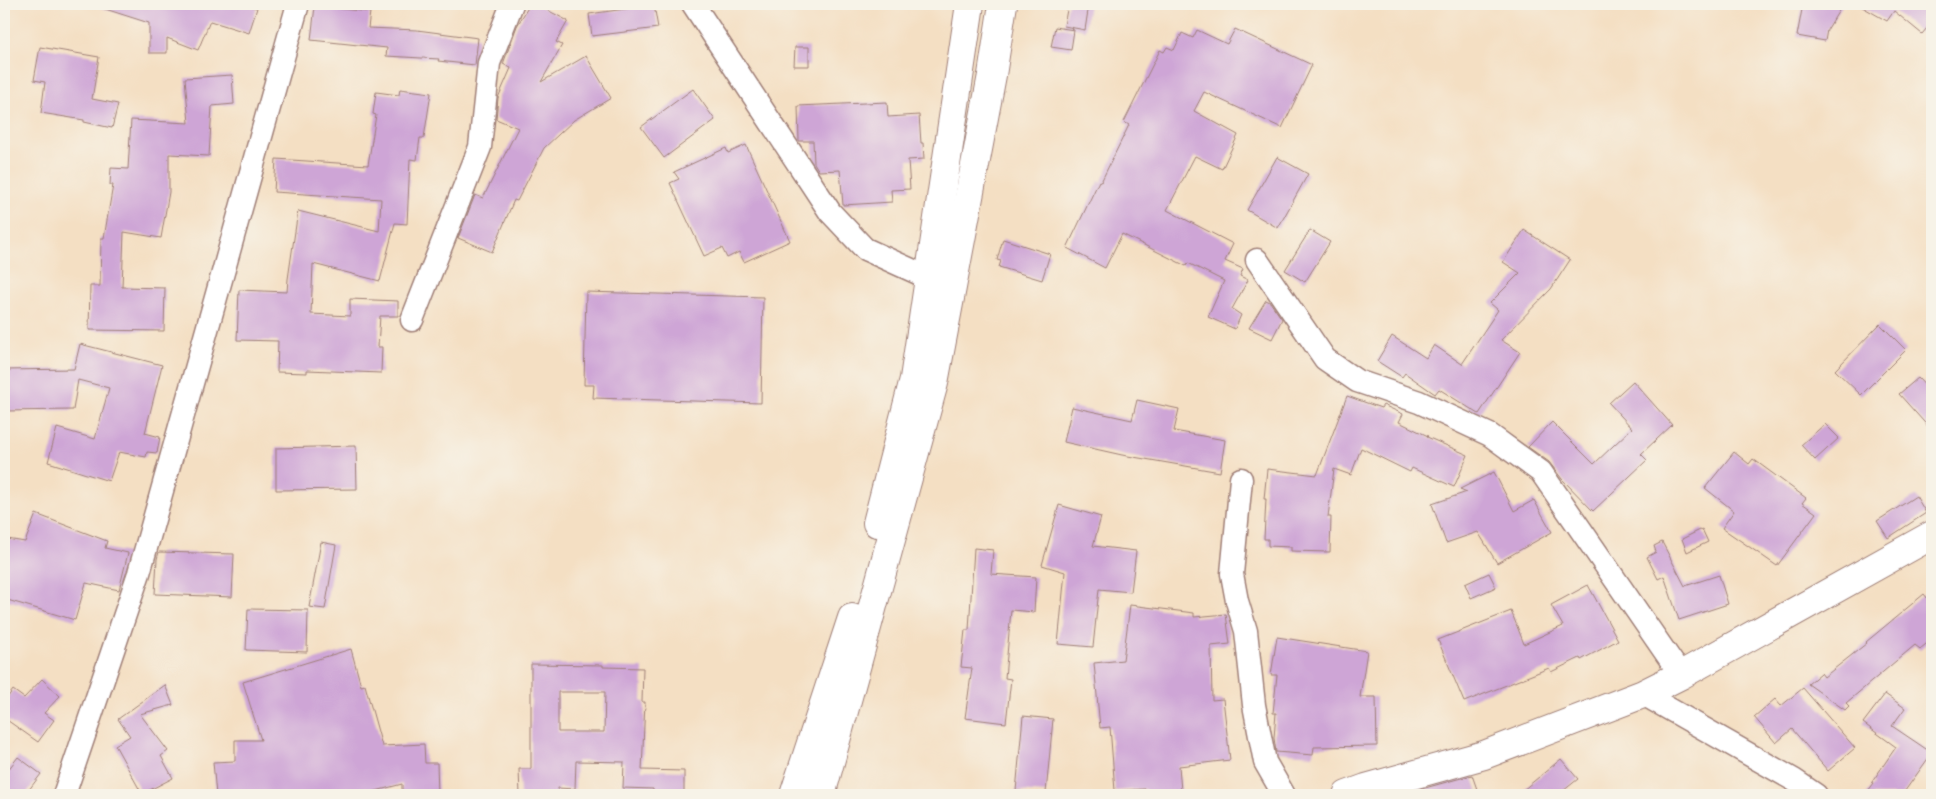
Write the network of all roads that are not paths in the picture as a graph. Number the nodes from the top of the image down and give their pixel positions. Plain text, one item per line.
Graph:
1 (298, 4) edge
2 (512, 4) edge
3 (692, 4) edge
4 (970, 4) edge
5 (1003, 4) edge
6 (1257, 260) dead end
7 (929, 278) junction
8 (412, 320) dead end
9 (1241, 479) dead end
10 (1929, 542) edge
11 (1681, 675) junction
12 (1643, 694) junction
13 (1361, 793) edge
14 (64, 795) edge
15 (794, 795) edge
16 (821, 795) edge
17 (1284, 795) edge
18 (1816, 795) edge

1 - 14 street
2 - 8 street
3 - 7 street
4 - 7 main road
5 - 16 main road
6 - 11 street
7 - 15 main road
9 - 17 street
10 - 11 main road
11 - 12 main road
12 - 13 main road
12 - 18 street

